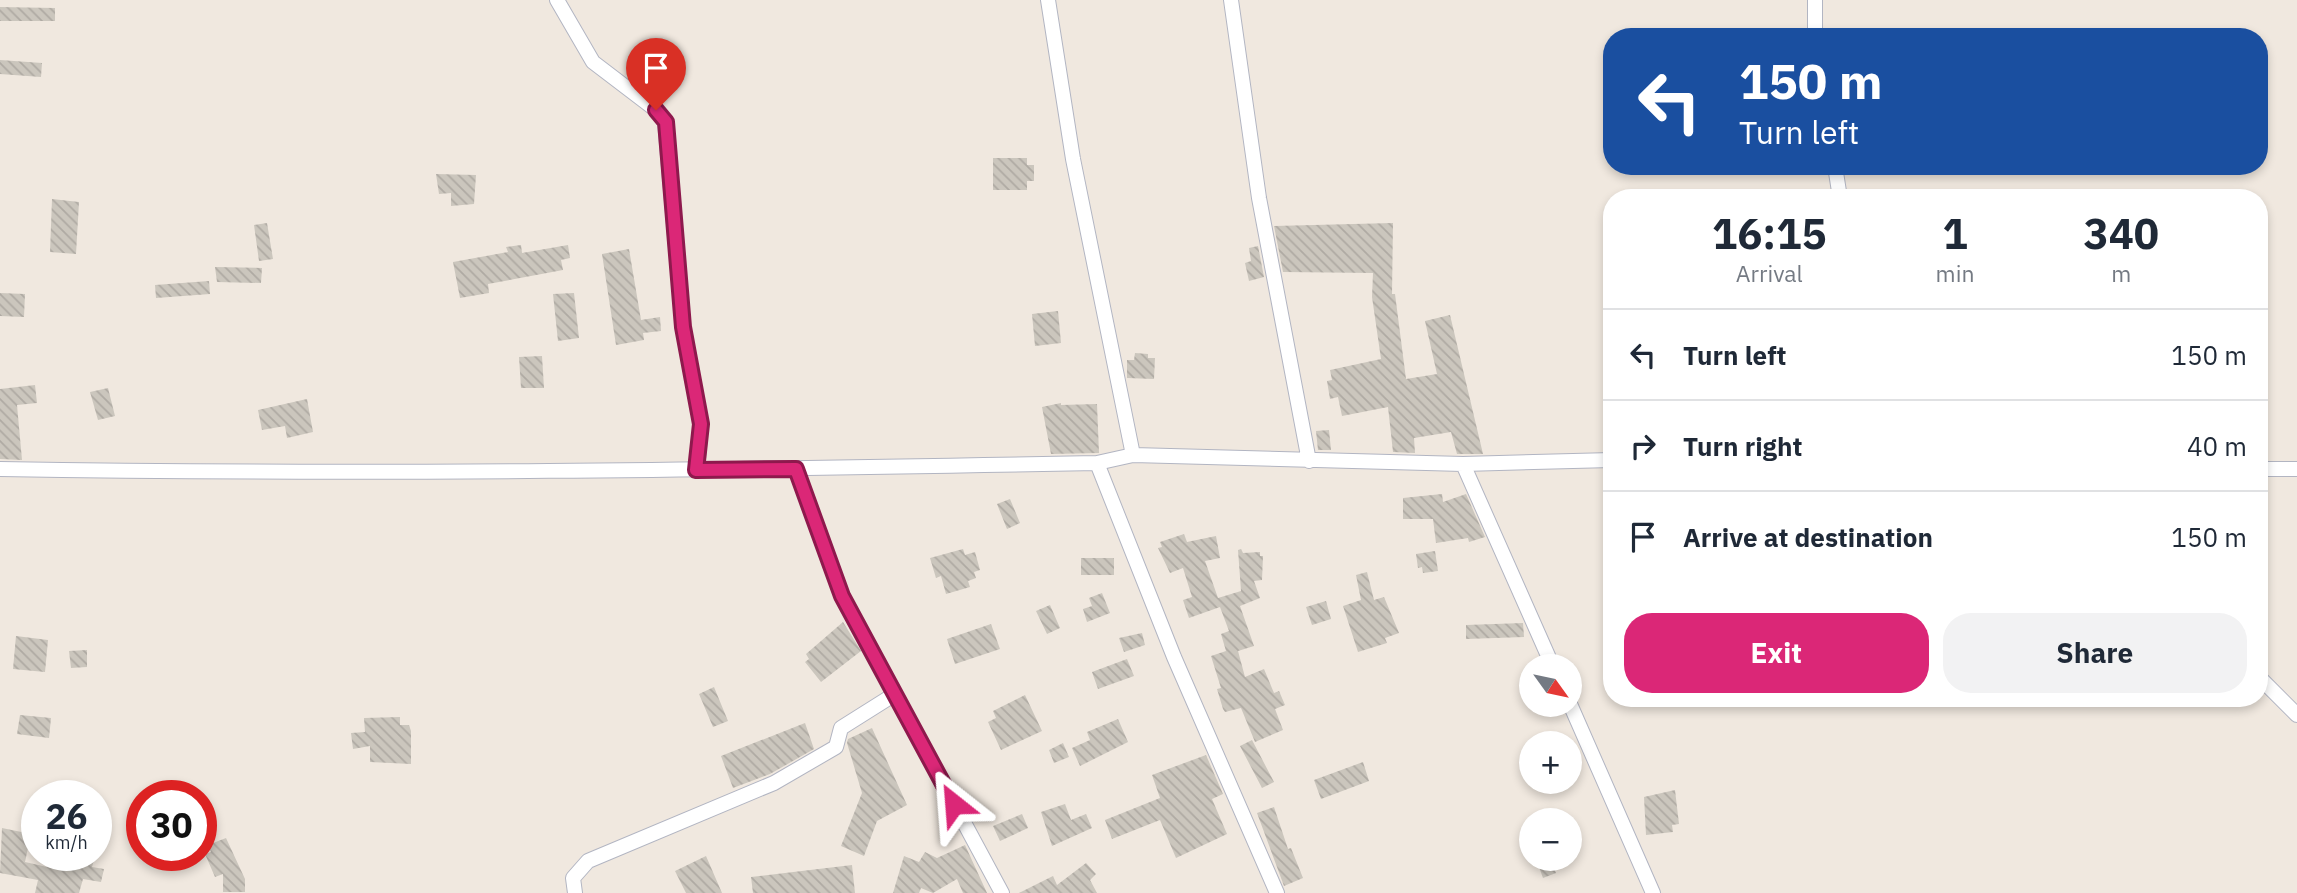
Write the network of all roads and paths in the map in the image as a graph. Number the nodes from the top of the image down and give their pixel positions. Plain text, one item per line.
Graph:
1 (557, 0) edge
2 (1048, 0) edge
3 (1231, 0) edge
4 (1815, 0) edge
5 (1815, 28) edge
6 (1133, 455) junction
7 (1603, 460) edge
8 (1309, 461) junction
9 (1097, 463) junction
10 (1464, 464) junction
11 (796, 469) junction
12 (2268, 469) edge
13 (2297, 469) edge
14 (0, 470) edge
15 (696, 470) junction
16 (1547, 654) edge
17 (2268, 686) edge
18 (895, 694) junction
19 (2297, 715) edge
20 (1576, 718) edge
21 (575, 893) edge
22 (1002, 893) edge
23 (1277, 893) edge
24 (1653, 893) edge

1 - 15 street
2 - 6 street
3 - 8 street
4 - 5 street
6 - 8 street
6 - 9 street
7 - 10 street
8 - 10 street
9 - 11 street
9 - 23 street
10 - 16 street
11 - 15 street
11 - 18 street
12 - 13 street
14 - 15 street
17 - 19 street
18 - 21 street
18 - 22 street
20 - 24 street

